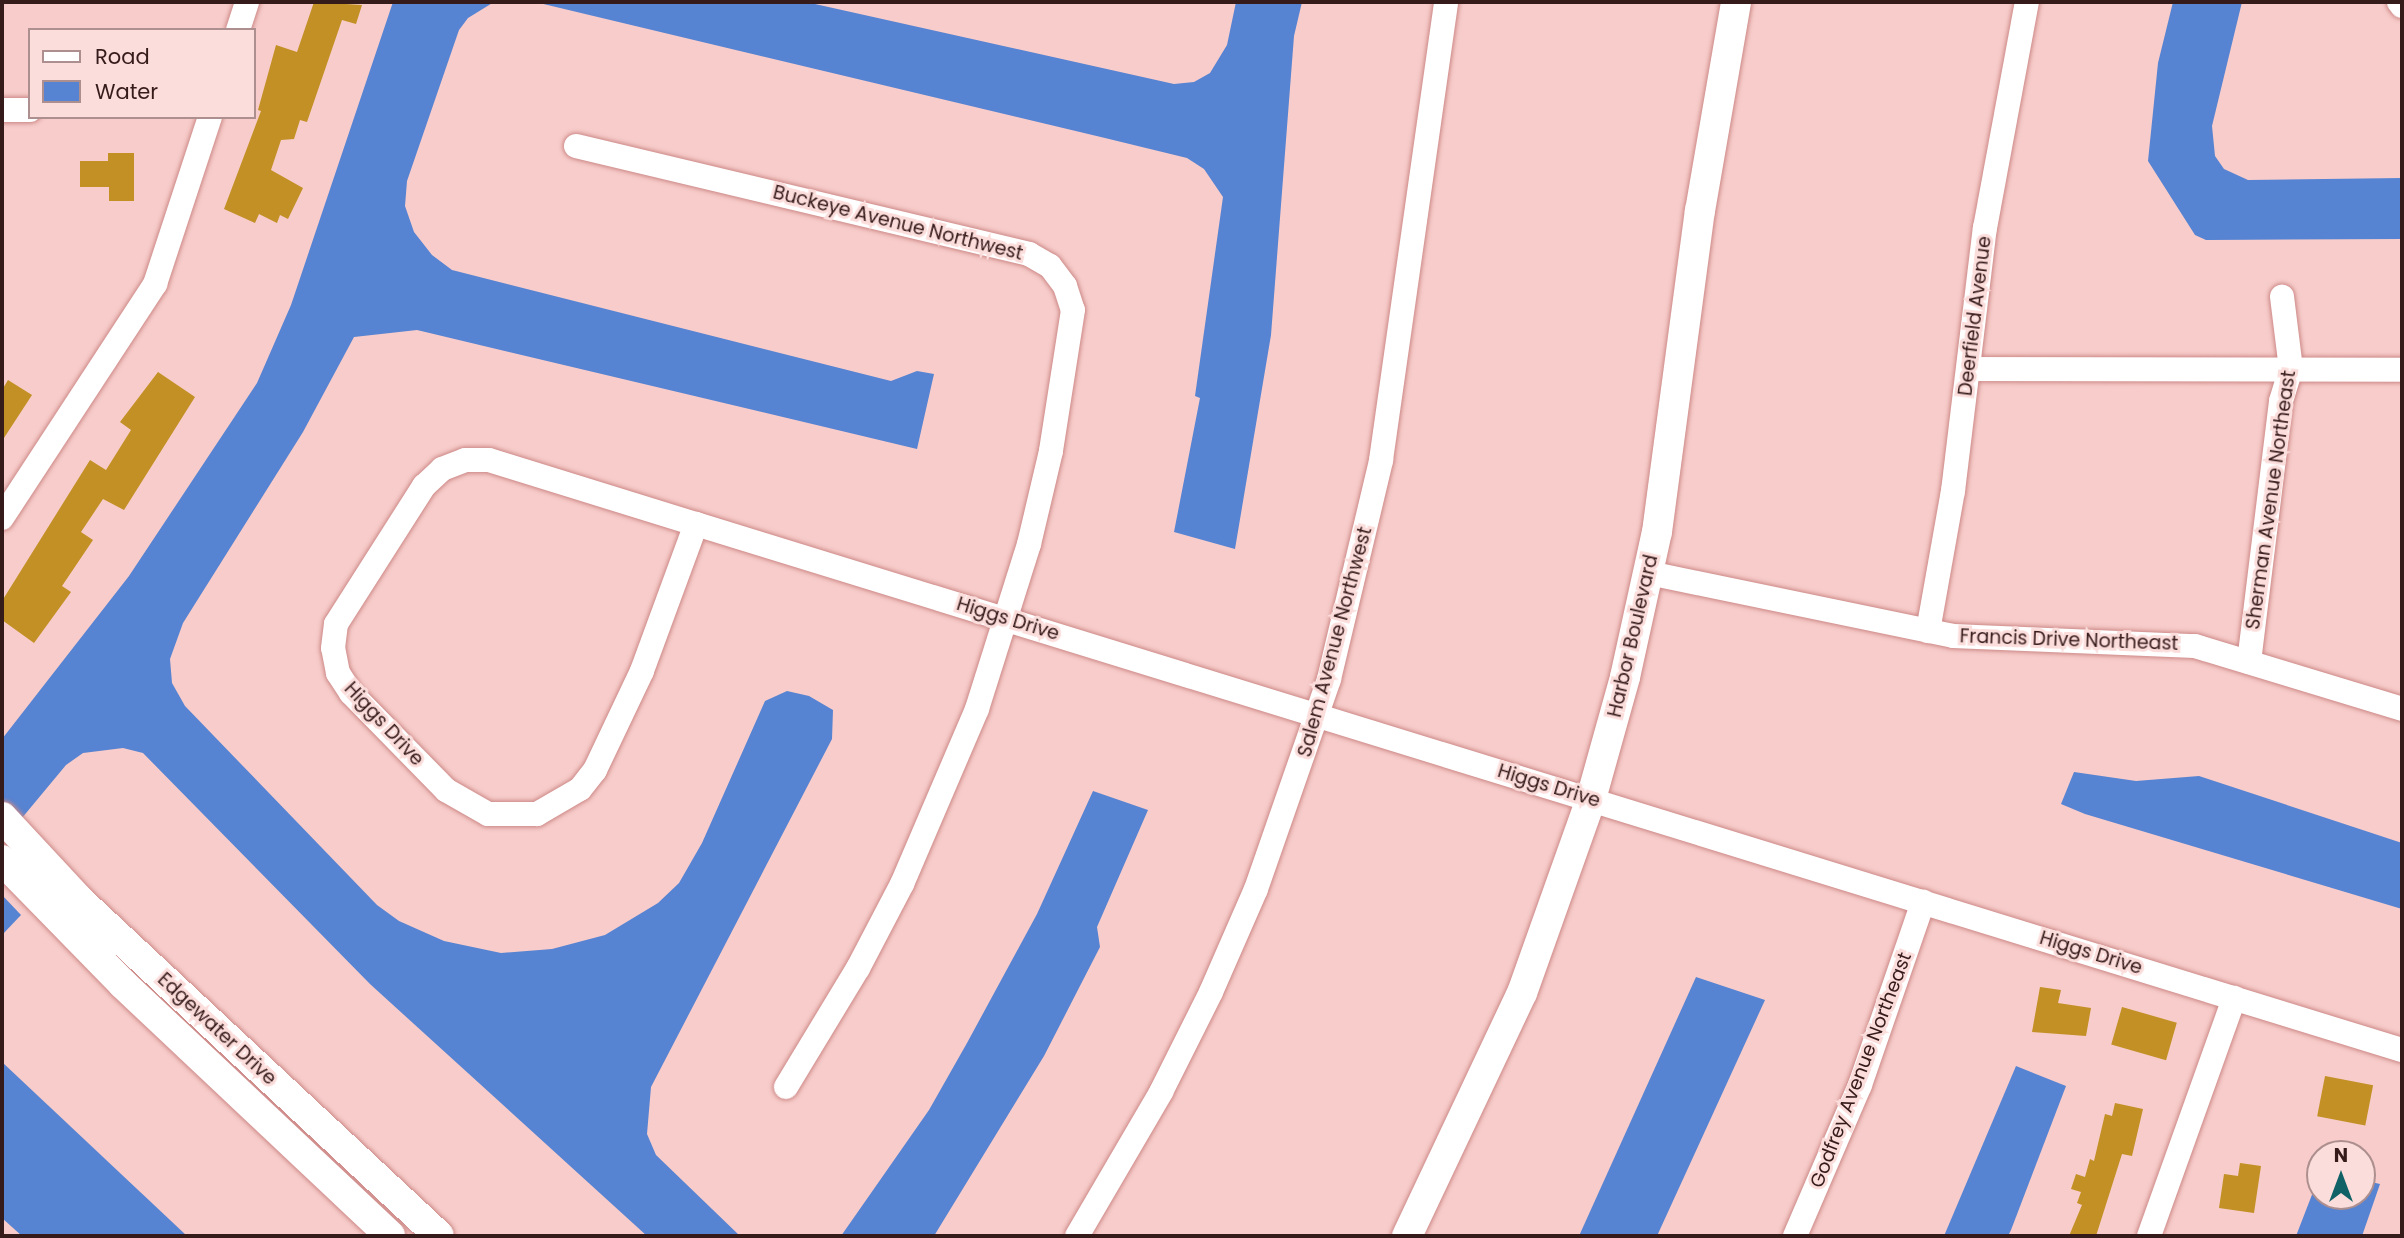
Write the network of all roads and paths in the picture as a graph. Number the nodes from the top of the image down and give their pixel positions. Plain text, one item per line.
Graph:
1 (247, 2) edge
2 (1446, 2) edge
3 (1736, 2) edge
4 (2027, 2) edge
5 (2399, 2) edge
6 (2402, 6) edge
7 (239, 28) edge
8 (2, 110) edge
9 (28, 110) edge
10 (209, 119) edge
11 (576, 146) dead end
12 (2282, 297) dead end
13 (1968, 369) junction
14 (2291, 369) junction
15 (2402, 370) edge
16 (2, 518) edge
17 (696, 524) junction
18 (1649, 573) junction
19 (1008, 619) junction
20 (1927, 631) junction
21 (2249, 662) junction
22 (2402, 709) edge
23 (1319, 715) junction
24 (1591, 799) junction
25 (9, 825) edge
26 (7, 865) edge
27 (1923, 902) junction
28 (2234, 998) junction
29 (2402, 1049) edge
30 (786, 1087) dead end
31 (390, 1236) edge
32 (439, 1236) edge
33 (1077, 1236) edge
34 (1407, 1236) edge
35 (1795, 1236) edge
36 (2149, 1236) edge

1 - 7 street
2 - 23 street, Salem Avenue Northwest
3 - 18 street, Harbor Boulevard
4 - 13 street, Deerfield Avenue
5 - 6 street
8 - 9 street
10 - 16 street
11 - 19 street, Buckeye Avenue Northwest
12 - 14 street, Sherman Avenue Northeast
13 - 14 street
13 - 20 street, Deerfield Avenue
14 - 15 street
14 - 21 street, Sherman Avenue Northeast
17 - 17 street, Higgs Drive
17 - 19 street, Higgs Drive
18 - 20 street, Francis Drive Northeast
18 - 24 street, Harbor Boulevard
19 - 23 street, Higgs Drive
19 - 30 street, Buckeye Avenue Northwest
20 - 21 street, Francis Drive Northeast
21 - 22 street, Francis Drive Northeast
23 - 24 street, Higgs Drive
23 - 33 street, Salem Avenue Northwest
24 - 27 street, Higgs Drive
24 - 34 street, Harbor Boulevard
25 - 32 street, Edgewater Drive
26 - 31 street, Edgewater Drive
27 - 28 street, Higgs Drive
27 - 35 street, Godfrey Avenue Northeast
28 - 29 street, Higgs Drive
28 - 36 street

